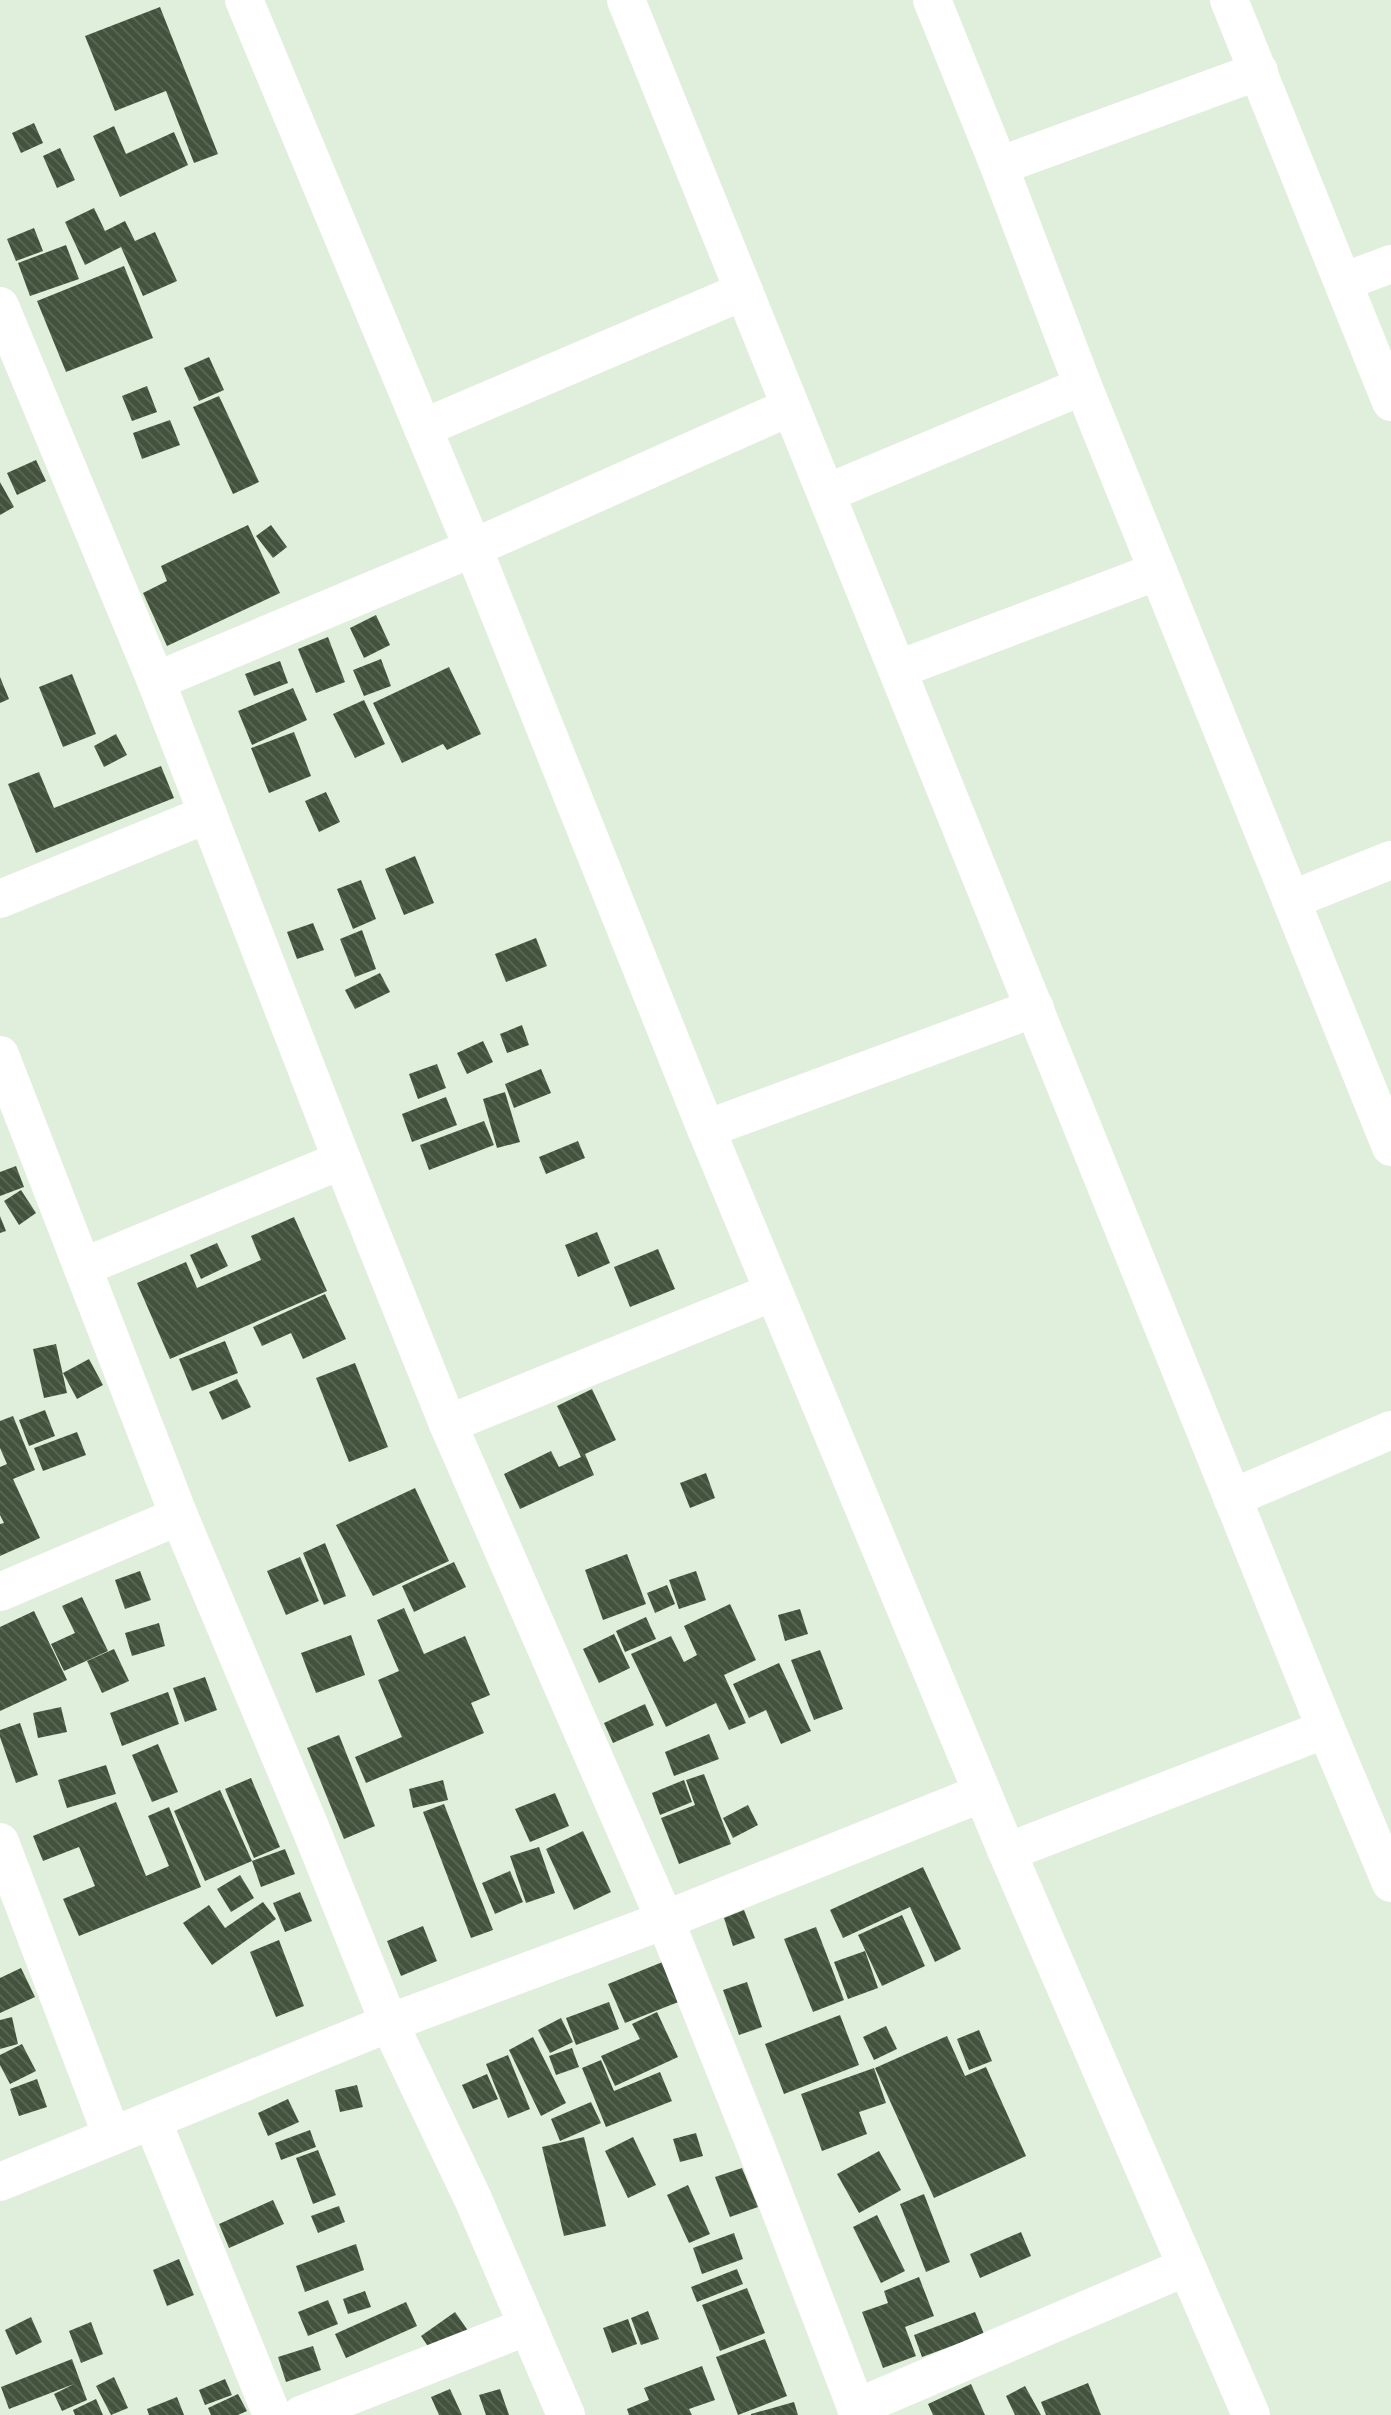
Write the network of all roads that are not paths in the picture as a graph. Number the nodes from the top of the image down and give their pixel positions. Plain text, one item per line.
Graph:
1 (244, 0) edge
2 (626, 0) edge
3 (932, 0) edge
4 (1229, 0) edge
5 (1259, 71) junction
6 (999, 166) junction
7 (1391, 264) edge
8 (1343, 282) junction
9 (744, 291) junction
10 (0, 306) edge
11 (1083, 386) junction
12 (1391, 402) edge
13 (790, 407) junction
14 (423, 428) junction
15 (827, 493) junction
16 (473, 548) junction
17 (1158, 571) junction
18 (899, 669) junction
19 (156, 681) junction
20 (208, 814) junction
21 (1391, 860) edge
22 (0, 899) edge
23 (1291, 900) junction
24 (1035, 1008) junction
25 (0, 1055) edge
26 (706, 1129) junction
27 (1391, 1147) edge
28 (342, 1160) junction
29 (83, 1267) junction
30 (773, 1292) junction
31 (448, 1424) junction
32 (1391, 1430) edge
33 (1232, 1498) junction
34 (179, 1516) junction
35 (0, 1592) edge
36 (1326, 1729) junction
37 (982, 1793) junction
38 (0, 1842) edge
39 (1007, 1852) junction
40 (1391, 1883) edge
41 (665, 1920) junction
42 (389, 2023) junction
43 (152, 2120) junction
44 (112, 2136) junction
45 (0, 2182) edge
46 (1186, 2267) junction
47 (528, 2326) junction
48 (858, 2411) edge
49 (272, 2415) edge
50 (301, 2415) edge
51 (566, 2415) edge
52 (1251, 2415) edge

1 - 14 street
2 - 9 street
3 - 6 street
4 - 5 street
5 - 6 street
5 - 8 street
6 - 11 street
7 - 8 street
8 - 12 street
9 - 13 street
9 - 14 street
10 - 19 street
11 - 15 street
11 - 17 street
13 - 15 street
13 - 16 street
14 - 16 street
15 - 18 street
16 - 19 street
16 - 26 street
17 - 18 street
17 - 23 street
18 - 24 street
19 - 20 street
20 - 22 street
20 - 28 street
21 - 23 street
23 - 27 street
24 - 26 street
24 - 33 street
25 - 29 street
26 - 30 street
28 - 29 street
28 - 31 street
29 - 34 street
30 - 31 street
30 - 37 street
31 - 41 street
32 - 33 street
33 - 36 street
34 - 35 street
34 - 42 street
36 - 39 street
36 - 40 street
37 - 39 street
37 - 41 street
38 - 44 street
39 - 46 street
41 - 42 street
41 - 48 street
42 - 43 street
42 - 47 street
43 - 44 street
43 - 49 street
44 - 45 street
46 - 48 street
46 - 52 street
47 - 50 street
47 - 51 street

